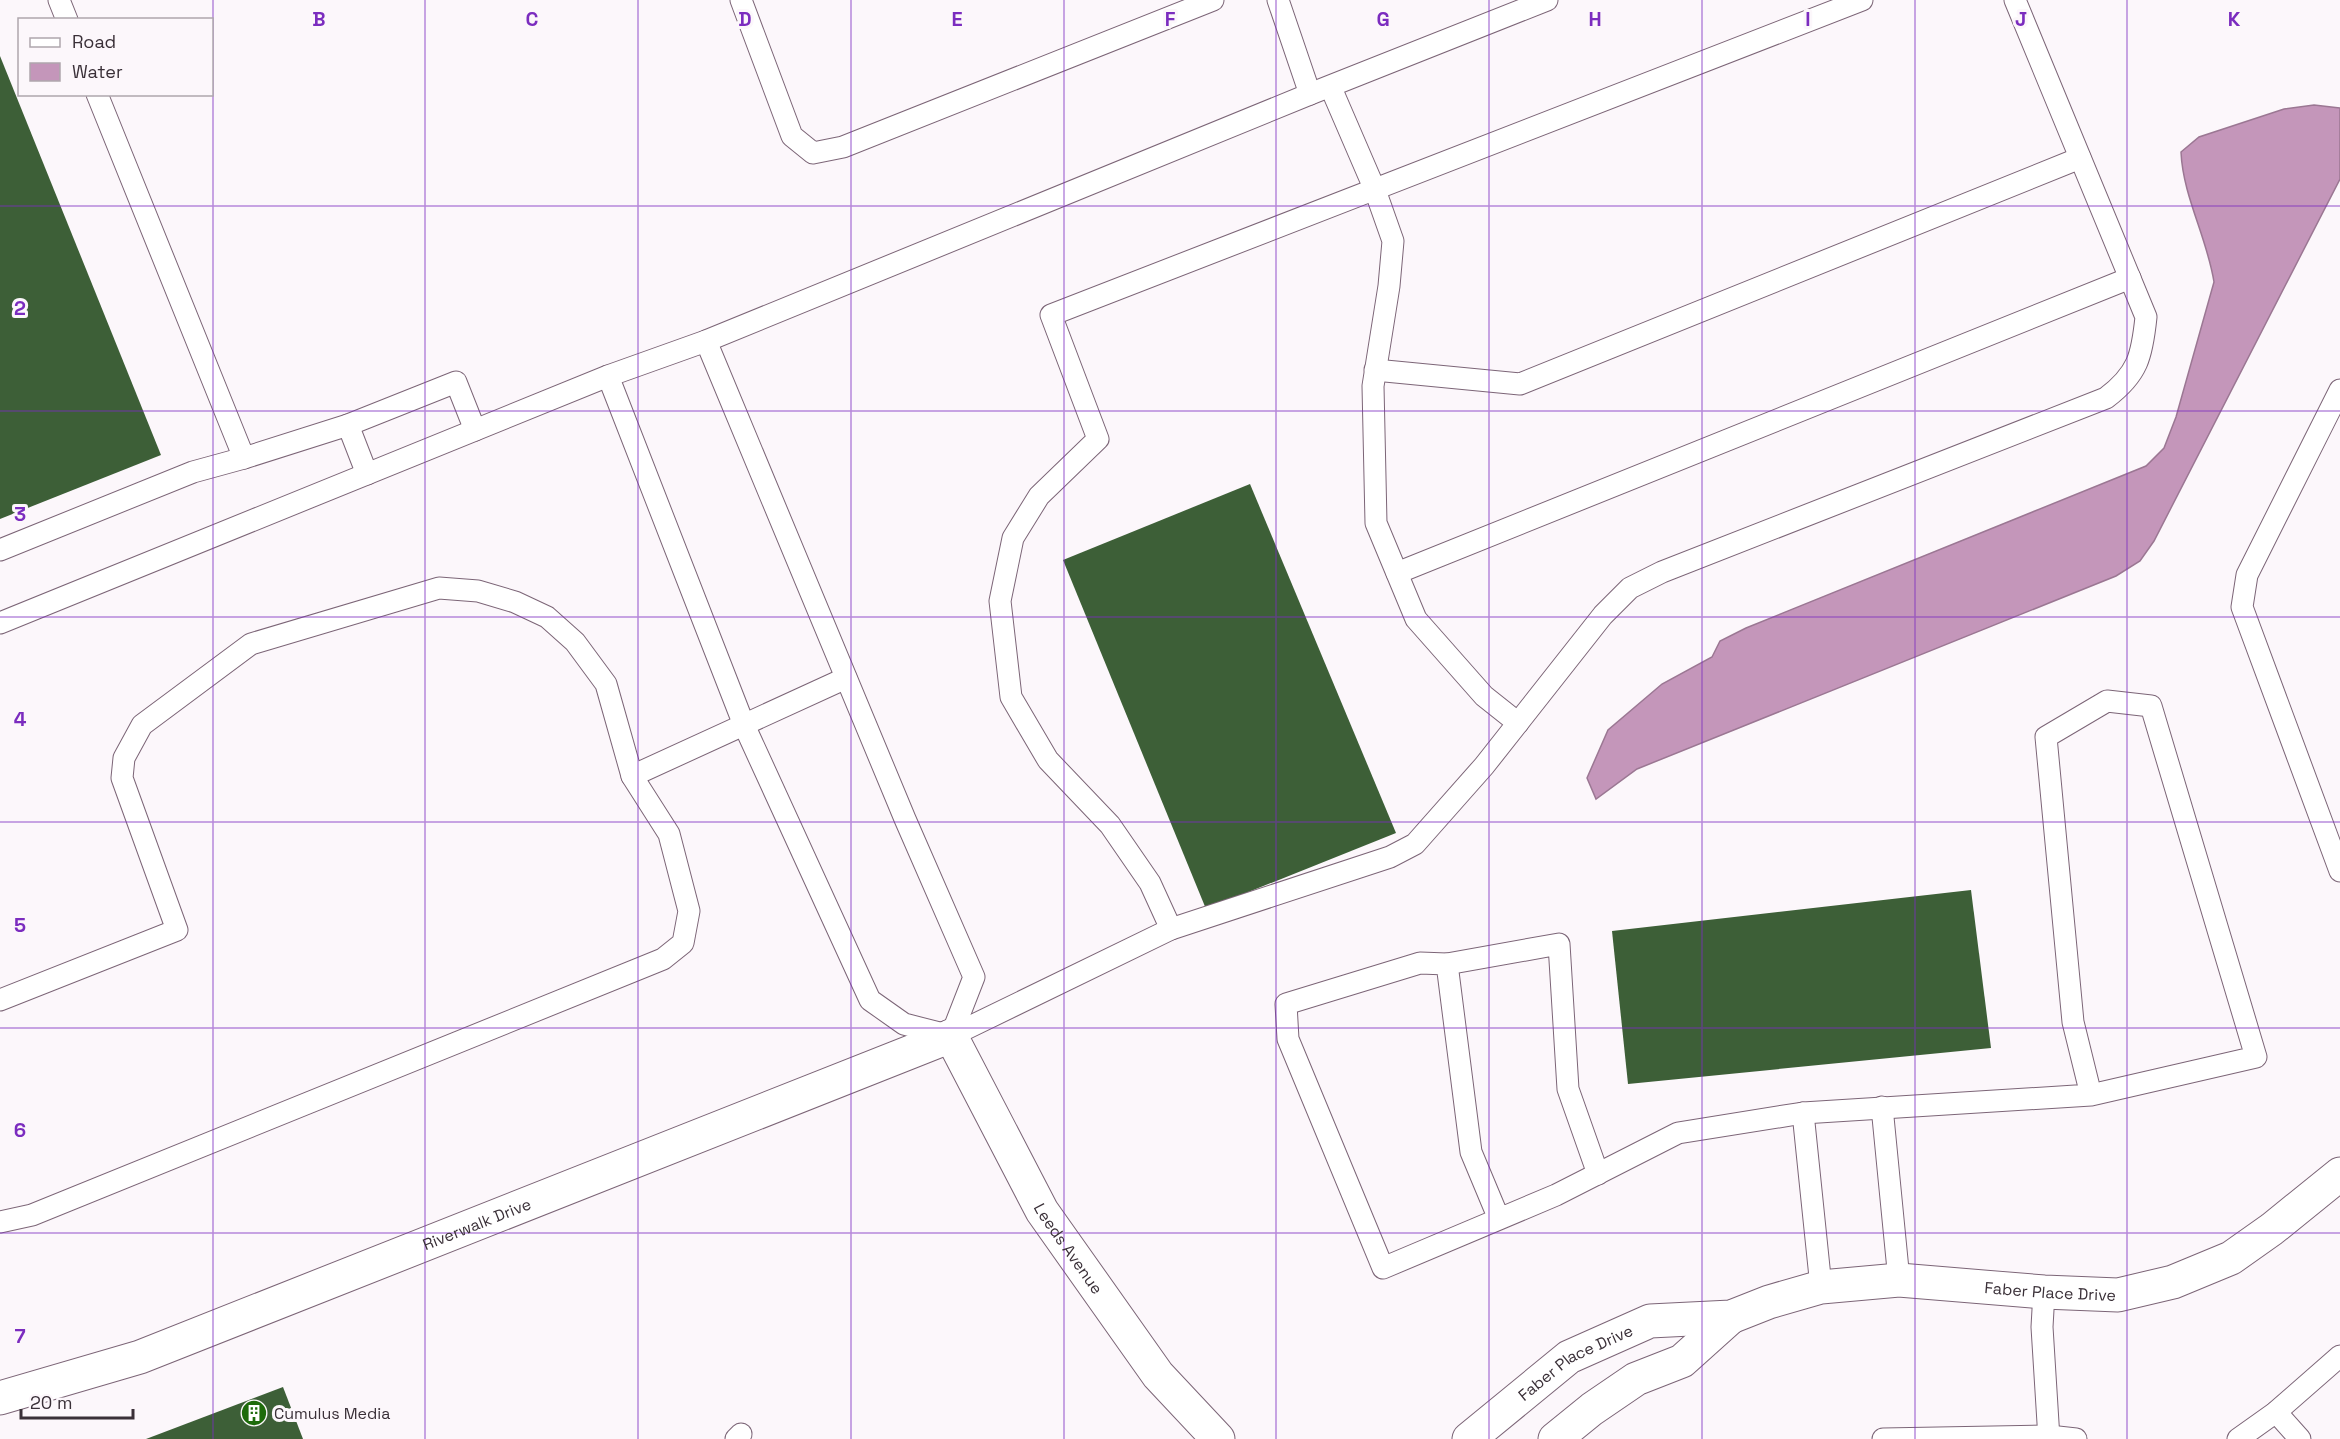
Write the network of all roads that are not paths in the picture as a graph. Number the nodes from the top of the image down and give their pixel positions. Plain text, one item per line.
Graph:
1 (59, 0) edge
2 (741, 0) edge
3 (1213, 0) edge
4 (1278, 0) edge
5 (1547, 0) edge
6 (1862, 0) edge
7 (2014, 0) edge
8 (66, 18) edge
9 (1331, 88) junction
10 (1310, 94) junction
11 (98, 96) edge
12 (2080, 158) junction
13 (1375, 190) junction
14 (2130, 278) junction
15 (706, 341) junction
16 (1375, 370) junction
17 (608, 376) junction
18 (2340, 390) edge
19 (348, 425) junction
20 (475, 430) junction
21 (244, 458) junction
22 (367, 474) junction
23 (0, 550) edge
24 (1397, 573) junction
25 (0, 623) edge
26 (846, 678) junction
27 (1518, 723) junction
28 (744, 725) junction
29 (632, 776) junction
30 (2340, 871) edge
31 (1171, 929) junction
32 (1447, 964) junction
33 (0, 1000) edge
34 (951, 1036) junction
35 (2091, 1095) junction
36 (1882, 1107) junction
37 (1803, 1113) junction
38 (1598, 1174) junction
39 (2340, 1174) edge
40 (1499, 1219) junction
41 (0, 1222) edge
42 (1899, 1280) junction
43 (1821, 1287) junction
44 (2044, 1292) junction
45 (1731, 1317) junction
46 (2340, 1356) edge
47 (0, 1398) edge
48 (2276, 1412) junction
49 (2049, 1438) edge
50 (1218, 1439) edge
51 (1469, 1439) edge
52 (1555, 1439) edge
53 (1883, 1439) edge
54 (2076, 1439) edge
55 (2238, 1439) edge
56 (2300, 1439) edge

1 - 8 lane
2 - 3 lane
4 - 10 lane
5 - 9 lane
6 - 13 lane
7 - 12 lane
9 - 10 lane
9 - 13 lane
10 - 15 lane
11 - 21 lane
12 - 14 lane
12 - 16 lane
13 - 16 lane
13 - 31 lane
14 - 24 lane
14 - 27 lane
15 - 17 lane
15 - 26 lane
16 - 24 lane
17 - 20 lane
17 - 28 lane
18 - 30 lane
19 - 20 lane
19 - 21 lane
19 - 22 lane
20 - 22 lane
21 - 23 lane
22 - 25 lane
24 - 27 lane
26 - 28 lane
26 - 34 lane
27 - 31 lane
28 - 29 lane
28 - 34 lane
29 - 33 lane
29 - 41 lane
31 - 34 lane
32 - 38 lane
32 - 40 lane
32 - 40 lane
34 - 47 street, Riverwalk Drive
34 - 50 street, Leeds Avenue
35 - 35 lane
35 - 36 lane
36 - 37 lane
36 - 42 lane
37 - 38 lane
37 - 43 lane
38 - 40 lane
39 - 44 street, Faber Place Drive
42 - 43 street, Faber Place Drive
42 - 44 street, Faber Place Drive
43 - 45 street, Faber Place Drive
44 - 49 lane
45 - 51 street, Faber Place Drive
45 - 52 street, Faber Place Drive
46 - 48 lane
48 - 55 lane
48 - 56 lane
49 - 53 lane
49 - 54 lane

